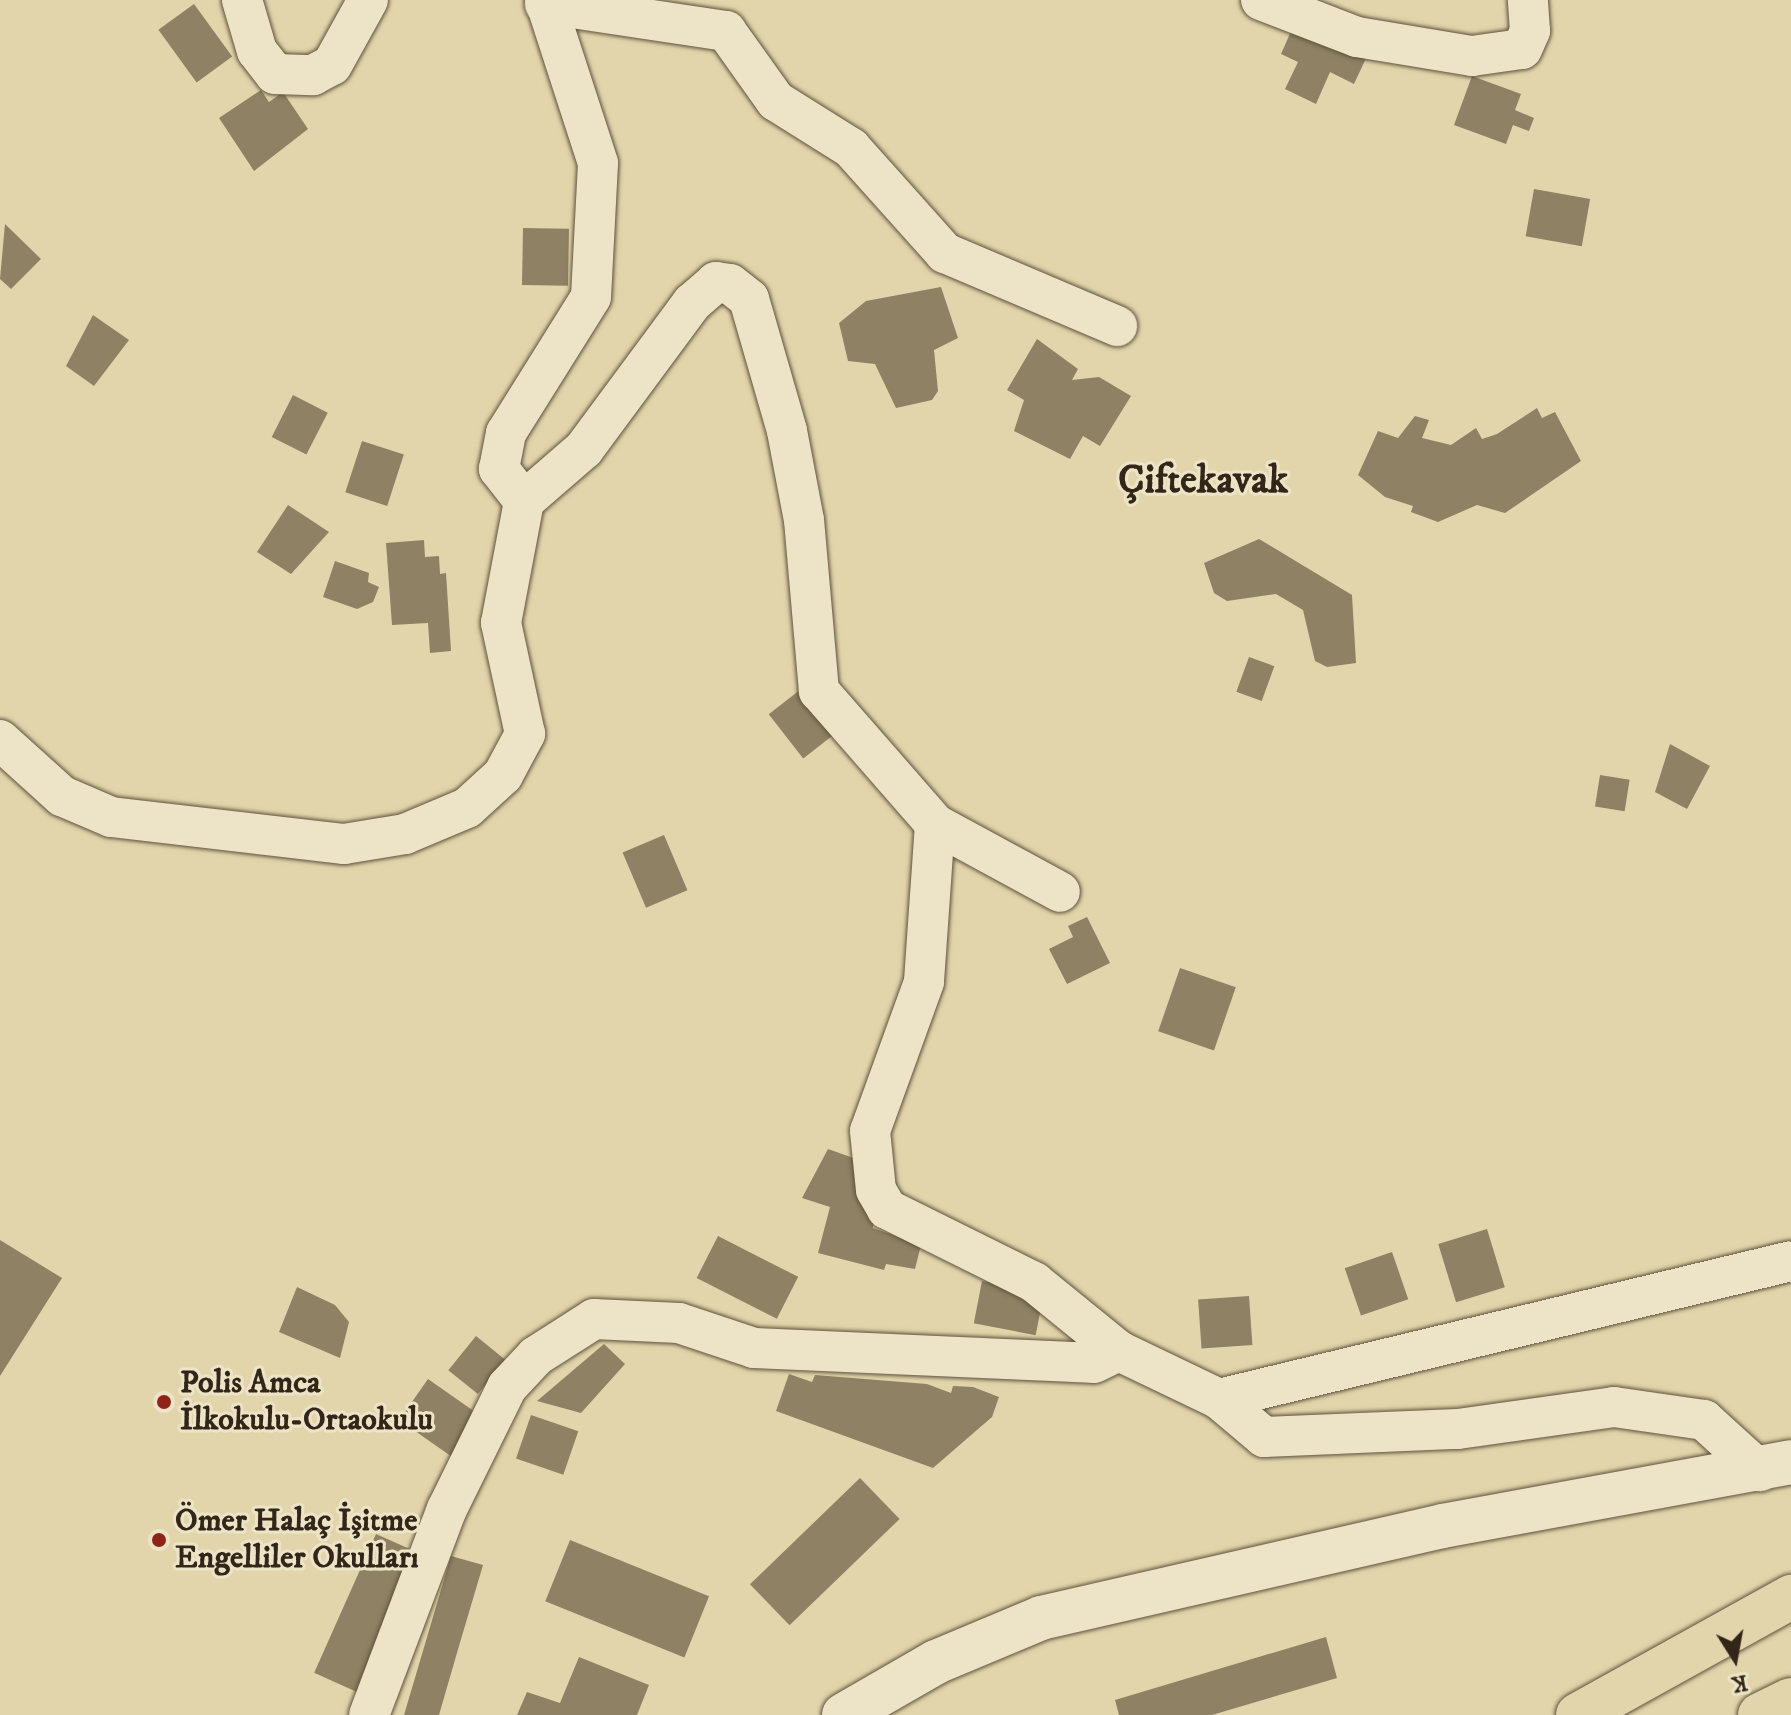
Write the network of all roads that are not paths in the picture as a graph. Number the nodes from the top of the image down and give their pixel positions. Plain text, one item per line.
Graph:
1 (242, 0) edge
2 (368, 0) edge
3 (1261, 0) edge
4 (1528, 0) edge
5 (545, 2) edge
6 (1117, 326) dead end
7 (524, 501) junction
8 (0, 740) edge
9 (935, 824) junction
10 (1060, 892) dead end
11 (1791, 1261) edge
12 (1119, 1351) junction
13 (1219, 1399) junction
14 (1776, 1466) edge
15 (1791, 1597) edge
16 (1791, 1700) edge
17 (369, 1715) edge
18 (844, 1715) edge
19 (1578, 1715) edge
20 (1760, 1715) edge

1 - 2 street
3 - 4 street
5 - 6 street
5 - 7 street
7 - 8 street
7 - 9 street
9 - 10 street
9 - 12 street
11 - 13 street
12 - 13 street
12 - 17 street
13 - 14 street
14 - 18 main road
15 - 19 highway
16 - 20 highway

